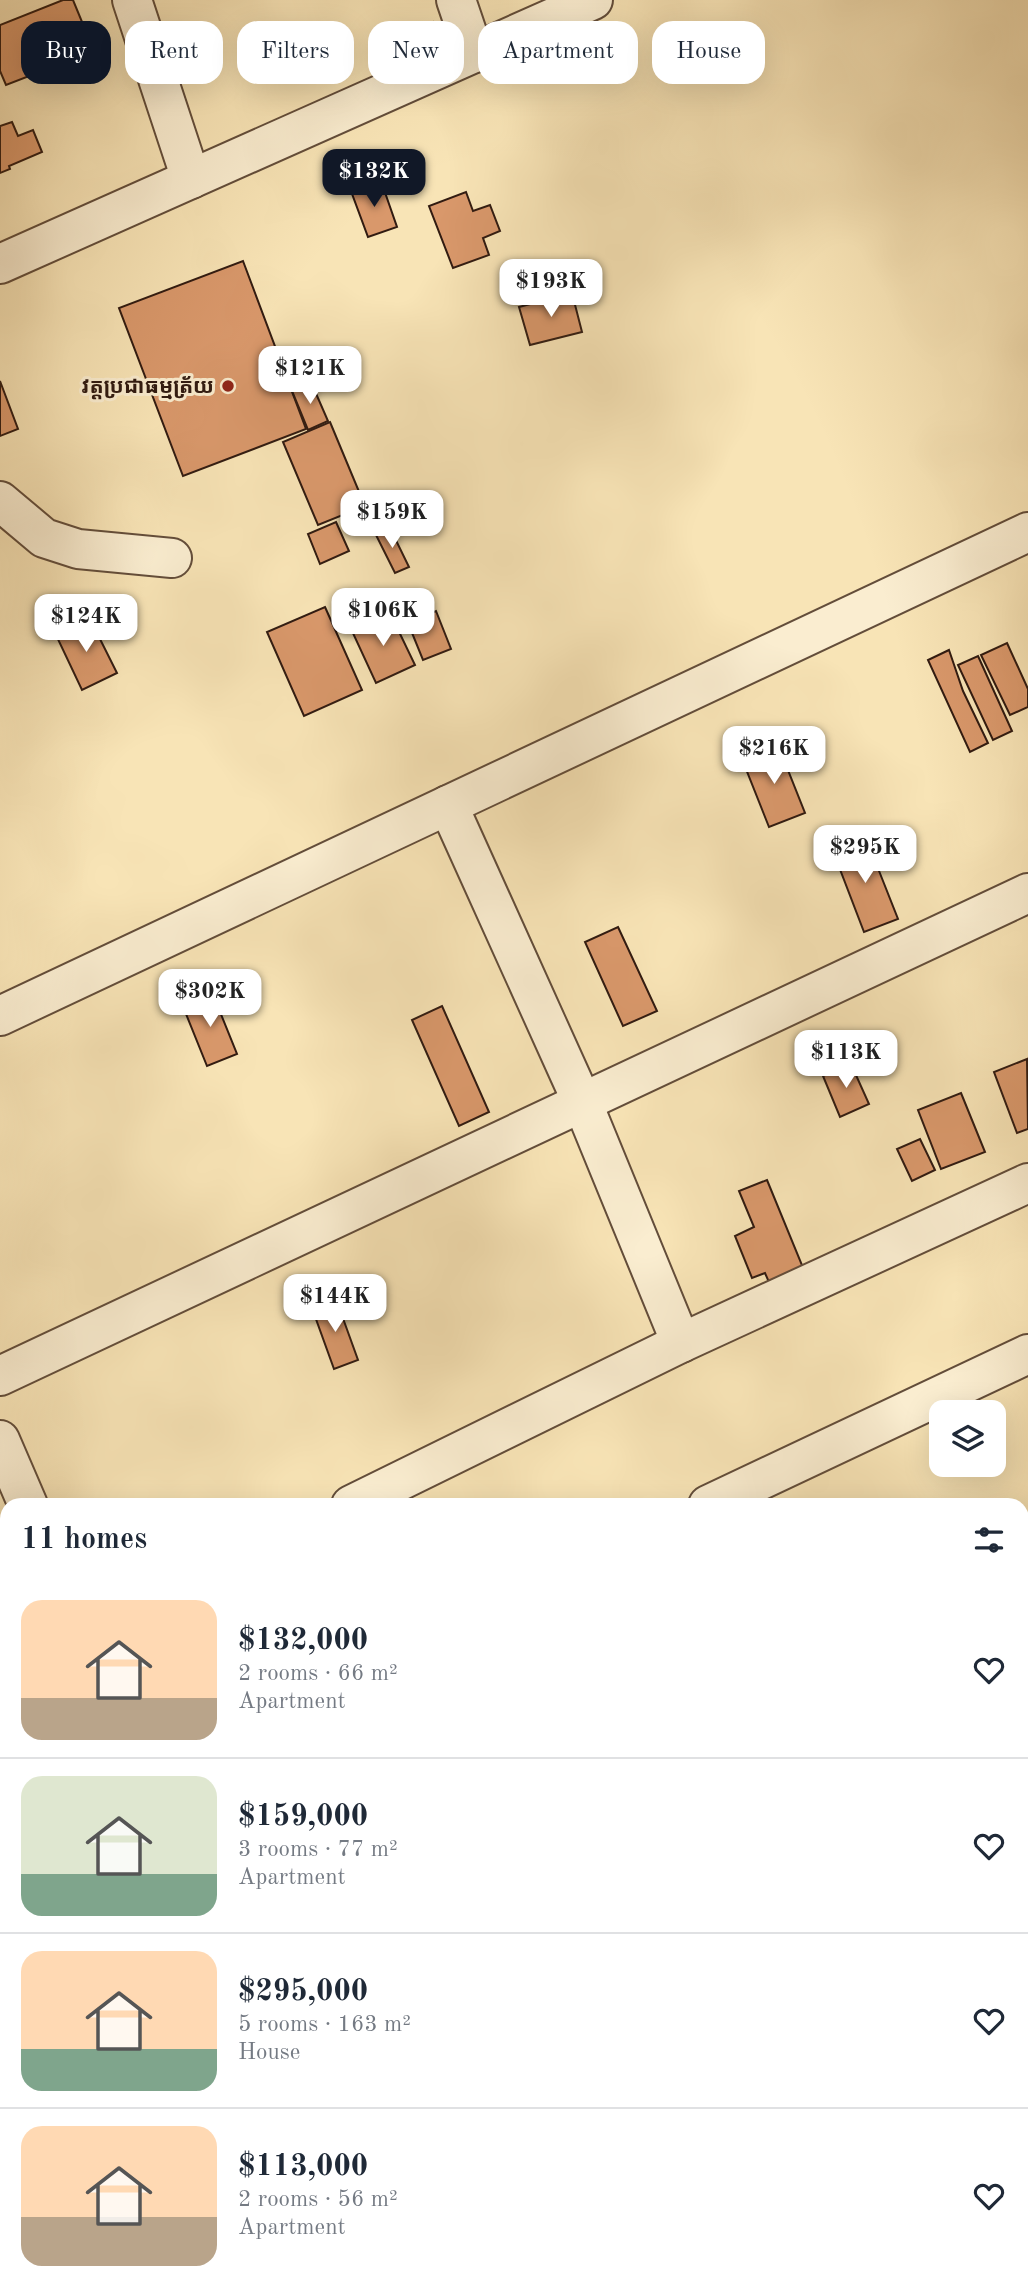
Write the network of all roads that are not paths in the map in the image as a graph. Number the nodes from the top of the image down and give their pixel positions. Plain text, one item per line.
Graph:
1 (132, 0) edge
2 (456, 0) edge
3 (593, 0) edge
4 (474, 53) junction
5 (191, 179) junction
6 (0, 264) edge
7 (0, 501) edge
8 (1028, 532) edge
9 (172, 558) dead end
10 (449, 805) junction
11 (1028, 893) edge
12 (0, 1016) edge
13 (583, 1104) junction
14 (1028, 1183) edge
15 (681, 1343) junction
16 (1028, 1354) edge
17 (0, 1376) edge
18 (0, 1440) edge
19 (26, 1498) edge
20 (365, 1498) edge
21 (723, 1498) edge

1 - 5 street
2 - 4 street
3 - 4 street
4 - 5 street
5 - 6 street
7 - 9 street
8 - 10 street
10 - 12 street
10 - 13 street
11 - 13 street
13 - 15 street
13 - 17 street
14 - 15 street
15 - 20 street
16 - 21 street
18 - 19 street

